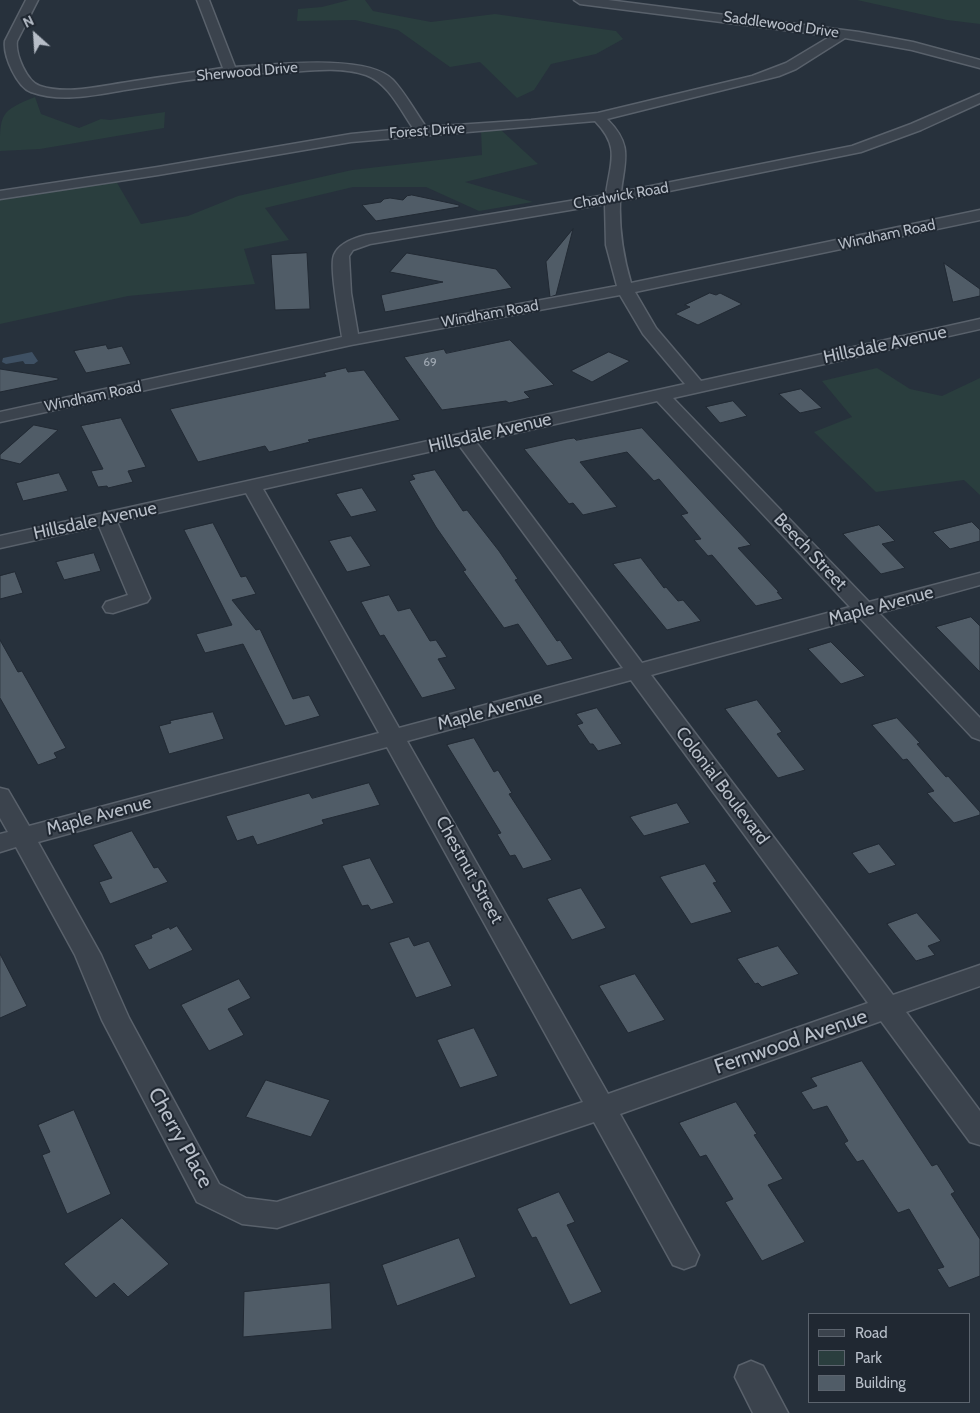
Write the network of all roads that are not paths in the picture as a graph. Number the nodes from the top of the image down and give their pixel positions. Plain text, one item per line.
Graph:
1 (32, 0) edge
2 (203, 0) edge
3 (580, 0) edge
4 (843, 34) junction
5 (980, 64) edge
6 (230, 71) junction
7 (980, 98) edge
8 (598, 117) junction
9 (422, 131) junction
10 (0, 194) edge
11 (613, 198) junction
12 (980, 214) edge
13 (625, 289) junction
14 (980, 324) edge
15 (351, 340) junction
16 (696, 386) junction
17 (660, 394) junction
18 (0, 418) edge
19 (464, 439) junction
20 (252, 486) junction
21 (106, 519) junction
22 (0, 542) edge
23 (980, 579) edge
24 (113, 607) dead end
25 (865, 611) junction
26 (637, 672) junction
27 (980, 732) edge
28 (394, 737) junction
29 (0, 796) edge
30 (12, 840) edge
31 (980, 975) edge
32 (887, 1008) junction
33 (602, 1108) junction
34 (980, 1133) edge
35 (684, 1255) dead end
36 (751, 1377) dead end
37 (771, 1413) edge

1 - 6 street, Sherwood Drive
2 - 6 street
3 - 4 street, Saddlewood Drive
4 - 5 street, Saddlewood Drive
4 - 8 street, Forest Drive
6 - 9 street, Sherwood Drive
7 - 11 street, Chadwick Road
8 - 9 street, Forest Drive
8 - 11 street
9 - 10 street, Forest Drive
11 - 13 street
11 - 15 street, Chadwick Road
12 - 13 street, Windham Road
13 - 15 street, Windham Road
13 - 16 street
14 - 16 street, Hillsdale Avenue
15 - 18 street, Windham Road
16 - 17 street, Hillsdale Avenue
17 - 19 street, Hillsdale Avenue
17 - 25 street, Beech Street
19 - 20 street, Hillsdale Avenue
19 - 26 street, Colonial Boulevard
20 - 21 street, Hillsdale Avenue
20 - 28 street, Chestnut Street
21 - 22 street, Hillsdale Avenue
21 - 24 street
23 - 25 street, Maple Avenue
25 - 26 street, Maple Avenue
25 - 27 street, Beech Street
26 - 28 street, Maple Avenue
26 - 32 street, Colonial Boulevard
28 - 30 street, Maple Avenue
28 - 33 street, Chestnut Street
29 - 30 street, Cherry Place
30 - 33 street, Cherry Place
31 - 32 street, Fernwood Avenue
32 - 33 street, Fernwood Avenue
32 - 34 street, Colonial Boulevard
33 - 35 street, Chestnut Street
36 - 37 street

